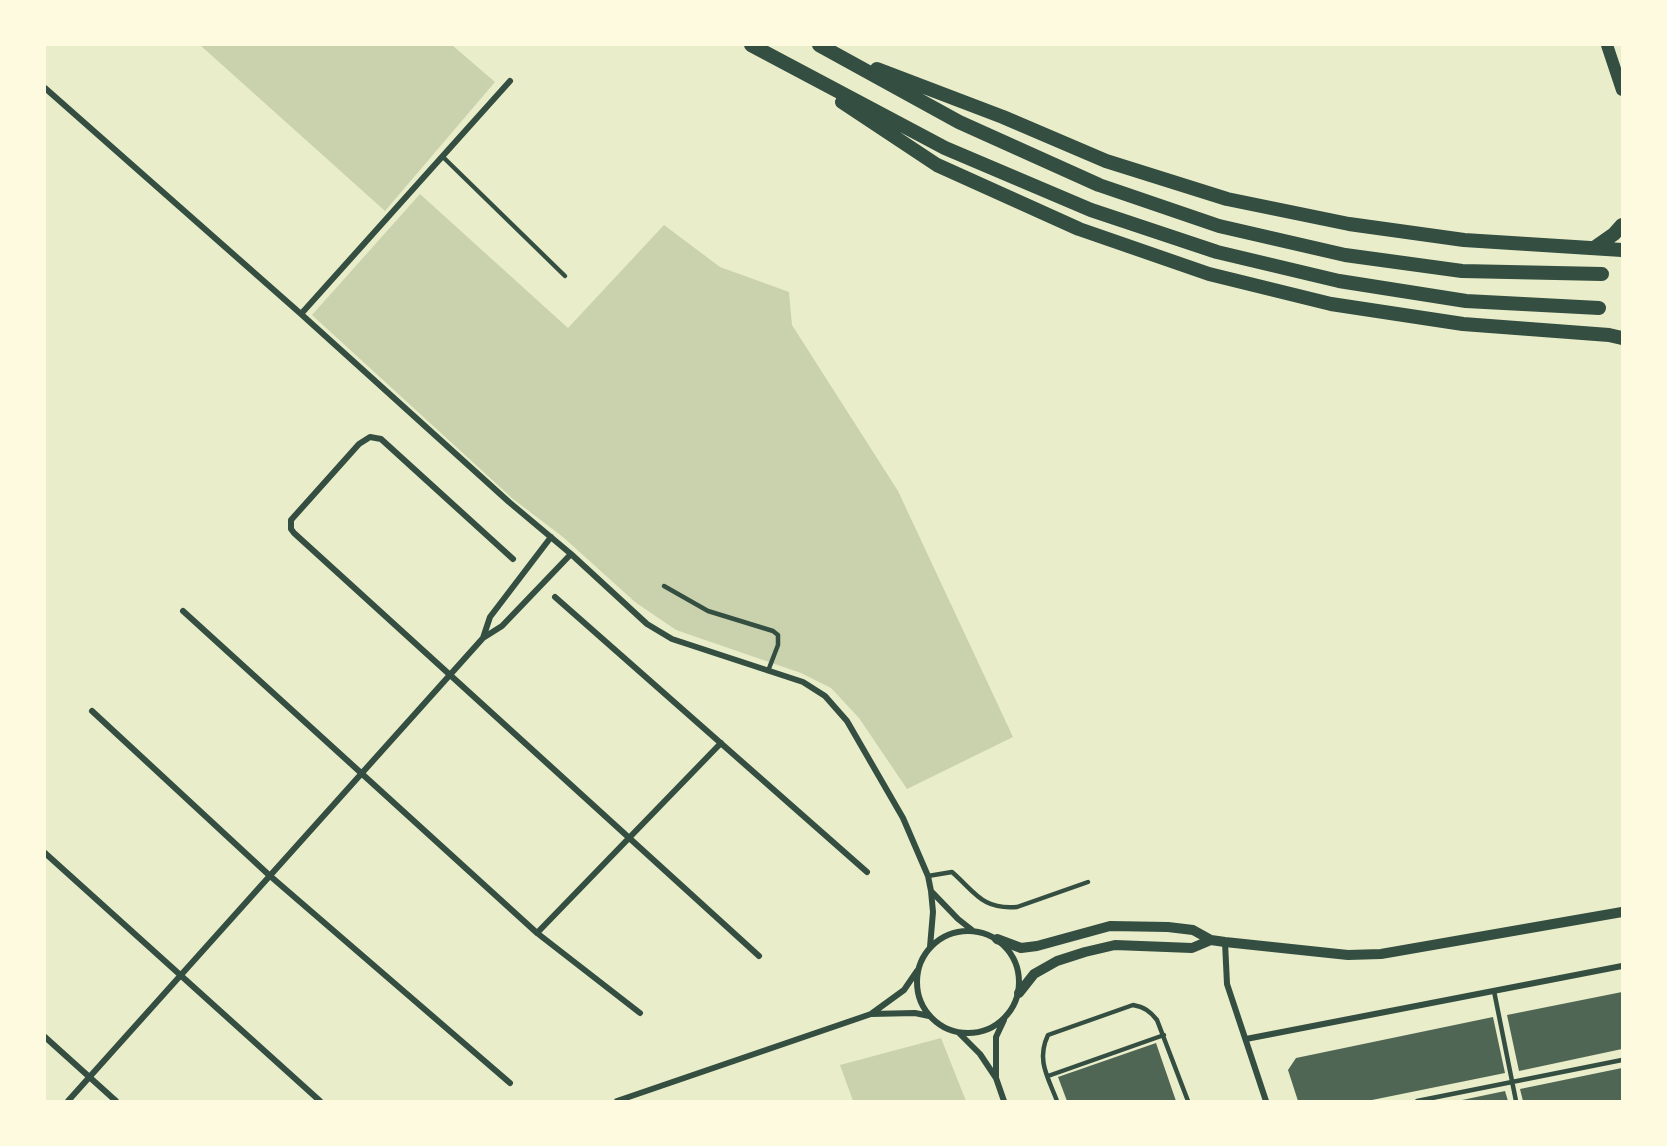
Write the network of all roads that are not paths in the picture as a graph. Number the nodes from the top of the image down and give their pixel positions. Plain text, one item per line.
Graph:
1 (751, 45) edge
2 (1607, 45) edge
3 (824, 47) edge
4 (804, 74) junction
5 (510, 81) dead end
6 (45, 87) edge
7 (1622, 89) edge
8 (443, 157) junction
9 (1622, 225) edge
10 (1594, 248) junction
11 (1622, 250) edge
12 (1602, 274) dead end
13 (565, 276) dead end
14 (1599, 308) dead end
15 (302, 314) junction
16 (1618, 335) edge
17 (551, 537) junction
18 (571, 554) junction
19 (513, 559) dead end
20 (664, 586) dead end
21 (555, 597) dead end
22 (183, 611) dead end
23 (483, 638) junction
24 (768, 671) junction
25 (450, 675) junction
26 (93, 711) dead end
27 (721, 743) junction
28 (361, 773) junction
29 (630, 838) junction
30 (45, 853) edge
31 (867, 872) dead end
32 (269, 875) junction
33 (928, 876) junction
34 (1088, 882) dead end
35 (931, 891) junction
36 (1622, 912) edge
37 (972, 931) junction
38 (537, 933) junction
39 (997, 939) junction
40 (1211, 940) junction
41 (1225, 942) junction
42 (930, 947) junction
43 (759, 956) dead end
44 (1622, 966) edge
45 (917, 971) junction
46 (179, 975) junction
47 (1494, 991) junction
48 (1019, 993) junction
49 (640, 1013) dead end
50 (871, 1014) junction
51 (929, 1016) junction
52 (1004, 1019) junction
53 (959, 1033) junction
54 (1164, 1035) junction
55 (45, 1037) edge
56 (1246, 1039) junction
57 (1622, 1060) edge
58 (1048, 1076) junction
59 (88, 1077) junction
60 (996, 1078) junction
61 (1512, 1082) junction
62 (510, 1083) dead end
63 (68, 1101) edge
64 (116, 1101) edge
65 (320, 1101) edge
66 (617, 1101) edge
67 (1004, 1101) edge
68 (1057, 1101) edge
69 (1188, 1101) edge
70 (1266, 1101) edge
71 (1417, 1101) edge
72 (1516, 1101) edge

1 - 4 highway
2 - 7 main road
3 - 10 highway
3 - 12 highway
4 - 14 highway
4 - 16 highway
5 - 8 street
6 - 15 street
8 - 13 lane
8 - 15 street
9 - 10 highway
10 - 11 highway
15 - 17 street
17 - 18 street
17 - 23 street
18 - 23 street
18 - 24 street
19 - 25 street
20 - 24 lane
21 - 27 street
22 - 28 street
23 - 25 street
24 - 33 street
25 - 28 street
25 - 29 street
26 - 32 street
27 - 29 street
27 - 31 street
28 - 32 street
28 - 38 street
29 - 38 street
29 - 43 street
30 - 46 street
32 - 46 street
32 - 62 street
33 - 34 lane
33 - 35 street
35 - 37 street
35 - 42 street
36 - 41 street
37 - 39 street
37 - 42 street
38 - 49 street
39 - 40 street
39 - 48 street
40 - 41 street
40 - 48 street
41 - 56 street
42 - 45 street
44 - 47 street
45 - 50 street
45 - 51 street
46 - 59 street
46 - 65 street
47 - 56 street
47 - 61 lane
48 - 52 street
50 - 51 street
50 - 66 street
51 - 53 street
52 - 53 street
52 - 60 street
53 - 60 street
54 - 58 lane
54 - 58 lane
54 - 69 lane
55 - 59 street
56 - 70 street
57 - 61 lane
58 - 68 lane
59 - 63 street
59 - 64 street
60 - 67 street
61 - 71 lane
61 - 72 lane

